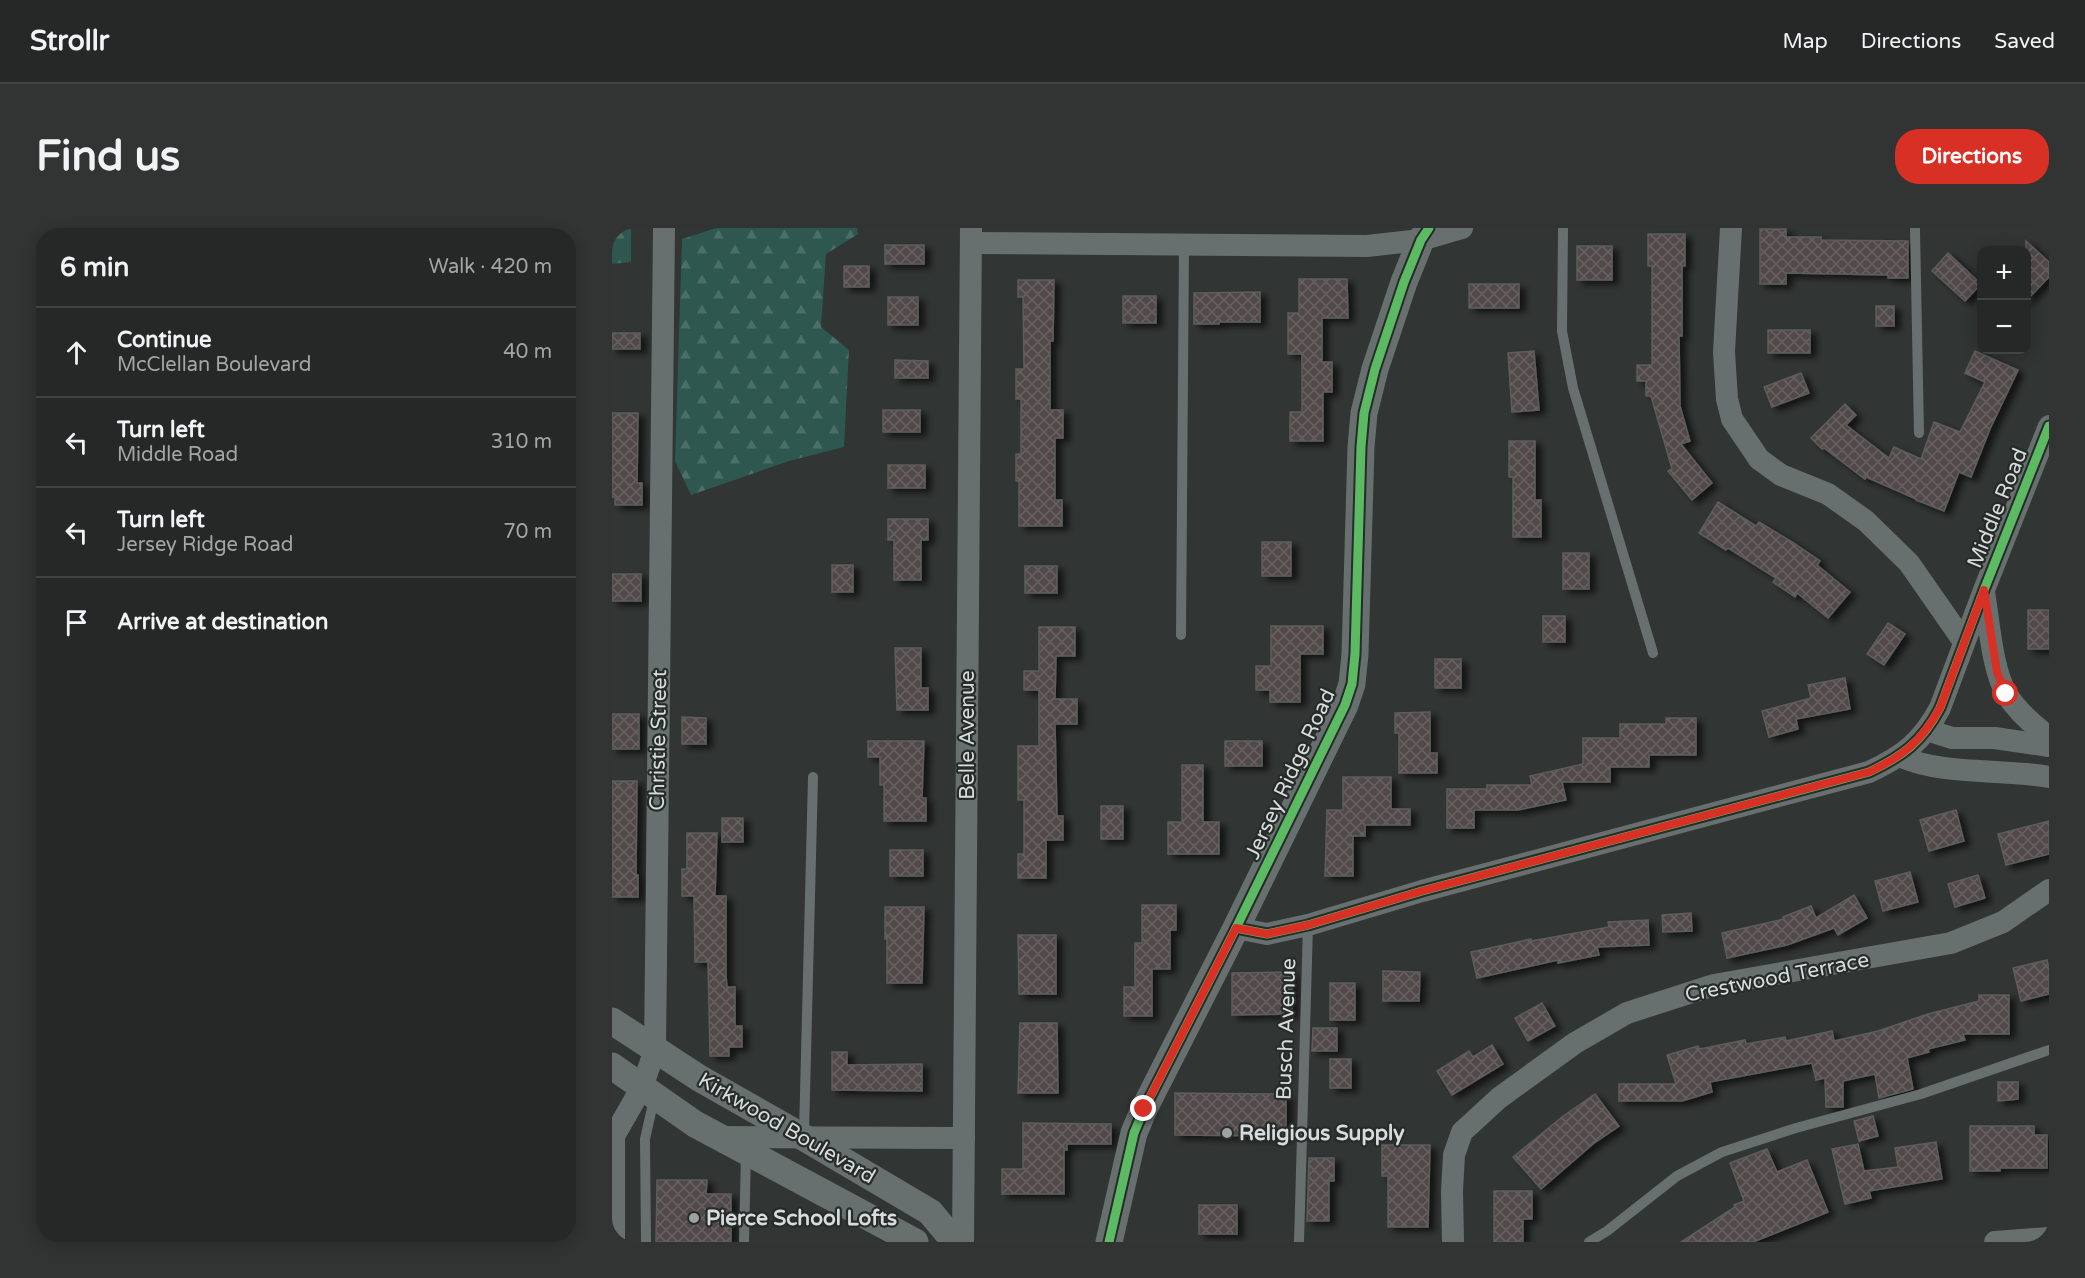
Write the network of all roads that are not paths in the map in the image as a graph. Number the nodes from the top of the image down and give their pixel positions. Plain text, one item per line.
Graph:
1 (664, 228) edge
2 (1462, 228) edge
3 (1563, 228) edge
4 (1731, 228) edge
5 (1915, 228) edge
6 (971, 235) edge
7 (1407, 235) edge
8 (1184, 245) junction
9 (2049, 426) edge
10 (1919, 433) dead end
11 (1984, 590) junction
12 (1181, 635) dead end
13 (1964, 642) junction
14 (1653, 653) dead end
15 (1927, 730) junction
16 (2049, 737) edge
17 (2049, 746) edge
18 (1899, 756) junction
19 (813, 777) dead end
20 (2049, 777) edge
21 (2049, 890) edge
22 (1308, 925) junction
23 (1236, 928) junction
24 (612, 1021) edge
25 (655, 1050) junction
26 (2049, 1050) edge
27 (612, 1066) edge
28 (649, 1091) junction
29 (613, 1136) edge
30 (720, 1137) junction
31 (804, 1137) junction
32 (964, 1138) junction
33 (746, 1151) junction
34 (2049, 1238) edge
35 (614, 1242) edge
36 (646, 1242) edge
37 (744, 1242) edge
38 (915, 1242) edge
39 (955, 1242) edge
40 (963, 1242) edge
41 (1109, 1242) edge
42 (1299, 1242) edge
43 (1453, 1242) edge
44 (1589, 1242) edge
45 (1995, 1242) edge

1 - 25 street, Christie Street
2 - 7 street
3 - 14 lane
4 - 13 street
5 - 10 lane
6 - 8 street
6 - 32 street, Belle Avenue
7 - 8 street
7 - 23 street, Jersey Ridge Road
8 - 12 lane
9 - 11 street, Middle Road
11 - 13 street, Middle Road
11 - 16 street
13 - 15 street, Middle Road
15 - 17 street
15 - 18 street, Middle Road
18 - 20 street
18 - 22 street, Middle Road
19 - 31 lane
21 - 43 street, Crestwood Terrace
22 - 23 street, Middle Road
22 - 42 lane, Busch Avenue
23 - 41 street, Jersey Ridge Road
24 - 25 street, Kirkwood Boulevard
25 - 28 street, Christie Street
25 - 31 street, Kirkwood Boulevard
26 - 44 lane
27 - 28 street, Kirkwood Boulevard
28 - 29 street, Christie Street
28 - 30 street, Kirkwood Boulevard
28 - 36 lane
29 - 35 street, Christie Street
30 - 31 street
30 - 33 street, Kirkwood Boulevard
31 - 32 street
31 - 39 street, Kirkwood Boulevard
32 - 40 street, Belle Avenue
33 - 37 lane
33 - 38 street, Kirkwood Boulevard
34 - 45 street

